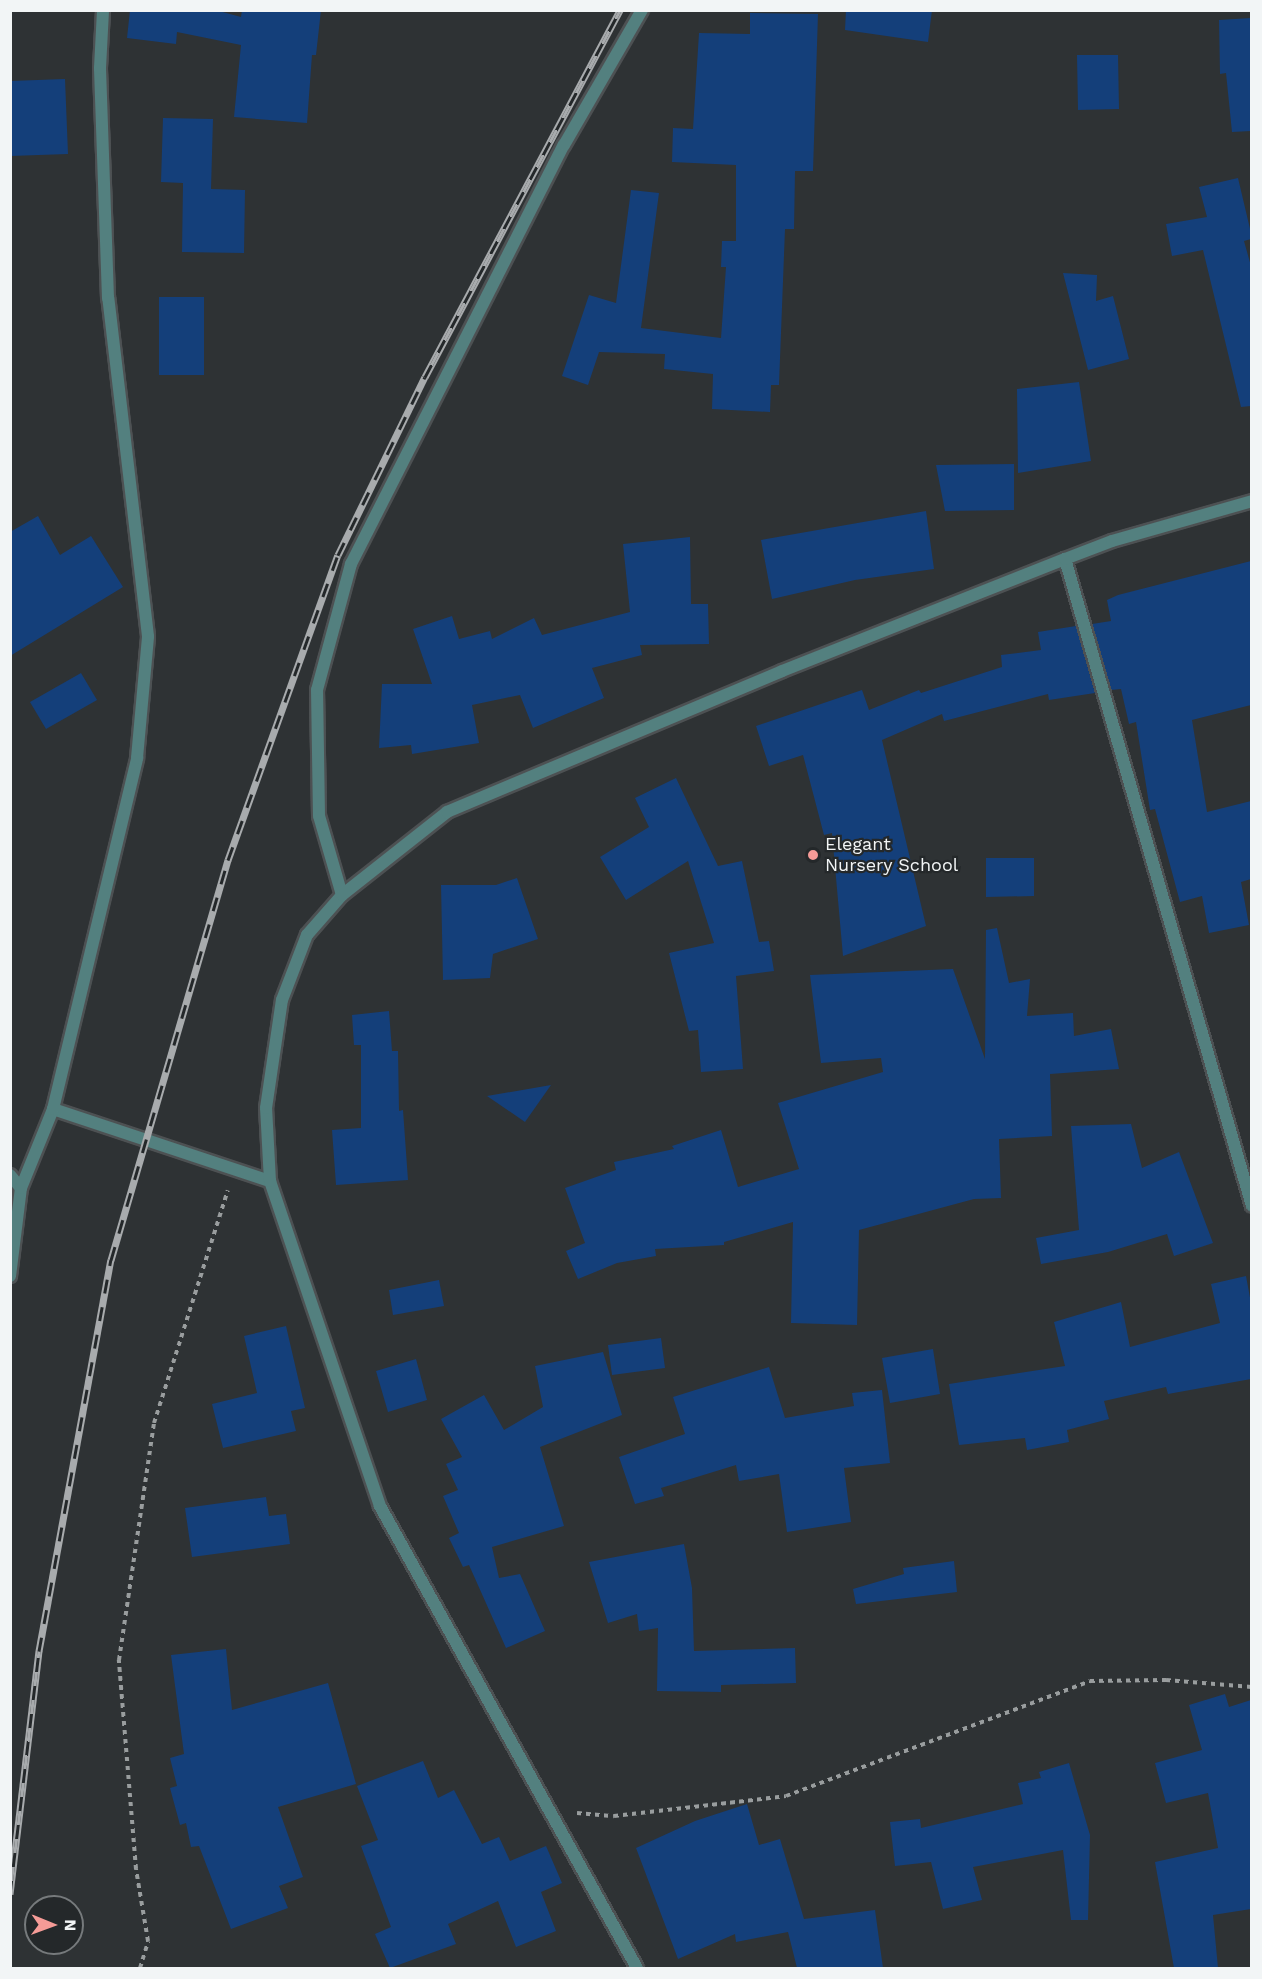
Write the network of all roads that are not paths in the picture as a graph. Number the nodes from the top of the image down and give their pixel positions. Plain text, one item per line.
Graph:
1 (103, 10) edge
2 (642, 10) edge
3 (1251, 501) edge
4 (1065, 560) junction
5 (342, 895) junction
6 (53, 1109) junction
7 (10, 1174) edge
8 (270, 1181) junction
9 (21, 1188) junction
10 (1251, 1206) edge
11 (10, 1276) edge
12 (637, 1968) edge

1 - 6 street
2 - 5 street
3 - 4 street
4 - 5 street
4 - 10 street
5 - 8 street
6 - 8 street
6 - 9 street
7 - 9 street
8 - 12 street
9 - 11 street

